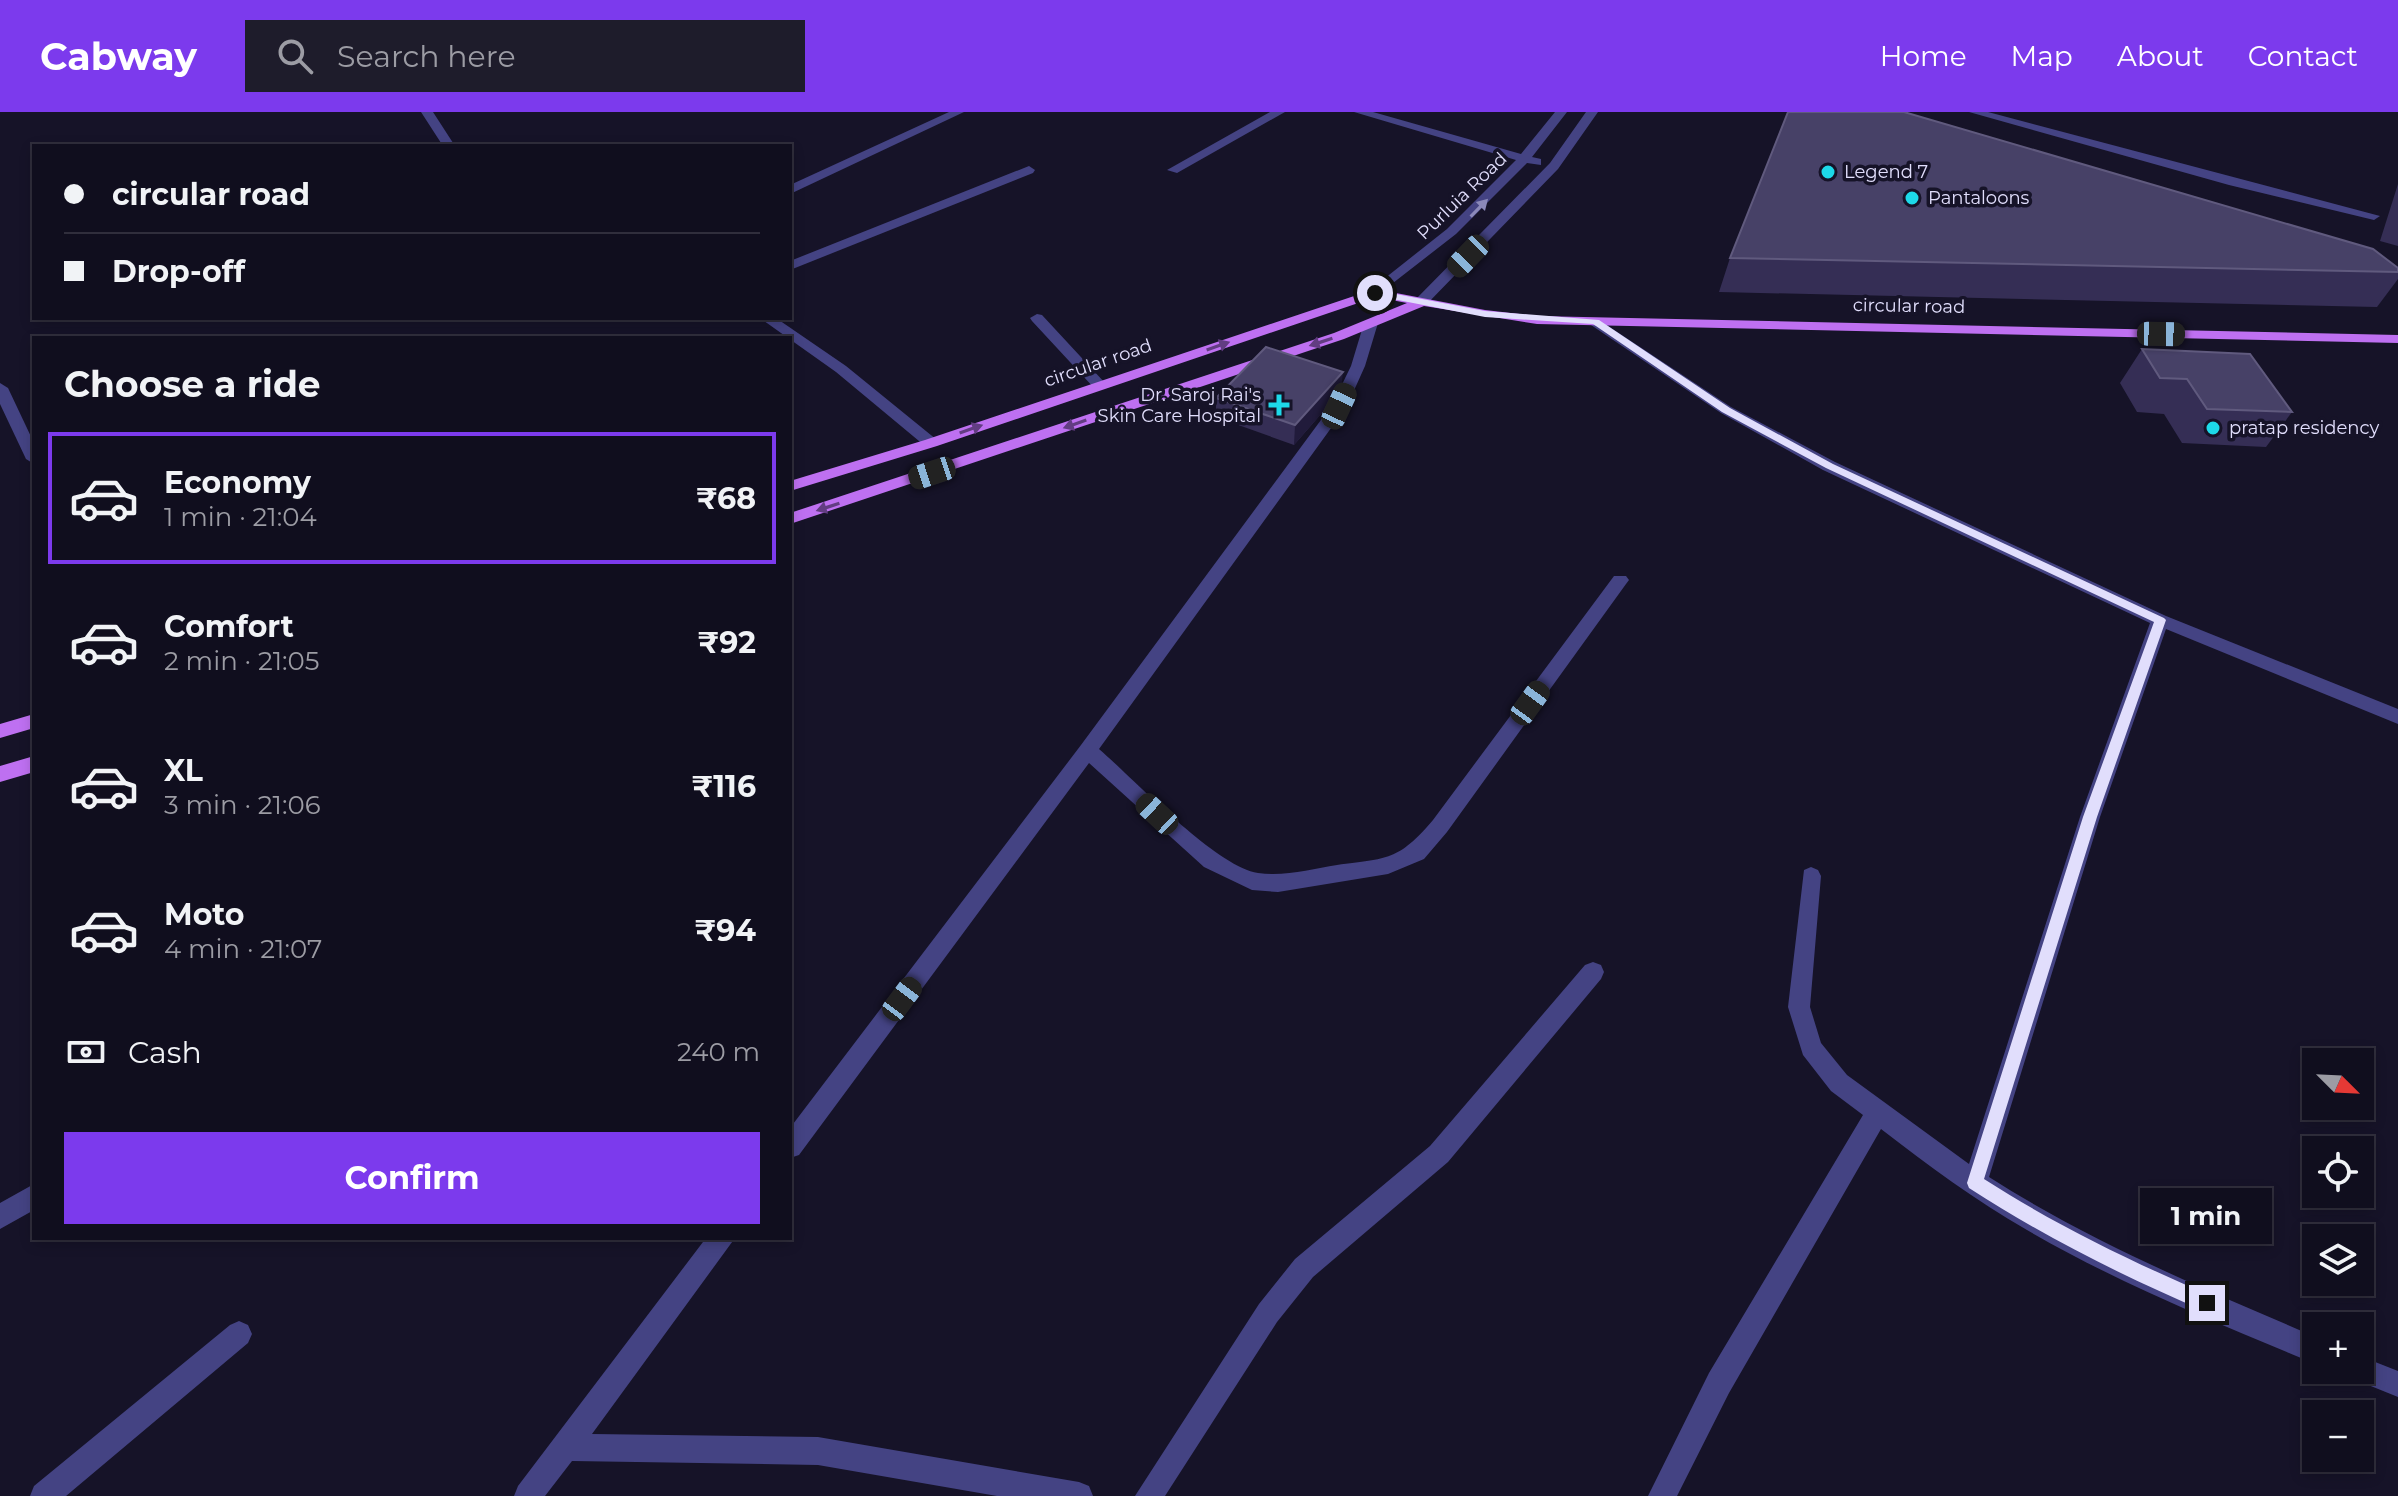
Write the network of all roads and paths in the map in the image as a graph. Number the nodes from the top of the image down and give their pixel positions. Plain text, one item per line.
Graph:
1 (427, 112) edge
2 (958, 112) edge
3 (1279, 112) edge
4 (1360, 112) edge
5 (1561, 112) edge
6 (1592, 112) edge
7 (1975, 112) edge
8 (448, 144) edge
9 (1526, 159) junction
10 (1554, 166) junction
11 (1029, 170) dead end
12 (1173, 170) dead end
13 (792, 189) edge
14 (2374, 216) dead end
15 (792, 265) edge
16 (1375, 293) junction
17 (1420, 303) junction
18 (1037, 318) dead end
19 (770, 320) edge
20 (1596, 322) junction
21 (1371, 323) junction
22 (2398, 339) edge
23 (1100, 386) junction
24 (0, 388) edge
25 (931, 443) junction
26 (32, 455) edge
27 (792, 485) edge
28 (792, 518) edge
29 (1620, 580) dead end
30 (2160, 620) junction
31 (2398, 717) edge
32 (32, 722) edge
33 (0, 731) edge
34 (1088, 750) junction
35 (32, 765) edge
36 (0, 774) edge
37 (1811, 876) dead end
38 (1593, 972) dead end
39 (1878, 1112) junction
40 (792, 1144) edge
41 (1975, 1183) junction
42 (32, 1197) edge
43 (0, 1217) edge
44 (720, 1240) edge
45 (239, 1334) dead end
46 (2302, 1345) edge
47 (2374, 1375) edge
48 (2398, 1384) edge
49 (565, 1447) junction
50 (44, 1496) edge
51 (528, 1496) edge
52 (1079, 1496) edge
53 (1149, 1496) edge
54 (1662, 1496) edge

1 - 8 street
2 - 13 street
3 - 12 street
4 - 9 street
5 - 9 street, Purluia Road
6 - 10 street, Purluia Road
7 - 14 street
9 - 10 street
16 -> 9 street, Purluia Road
10 - 17 street, Purluia Road
11 - 15 street
16 - 17 main road, circular road
23 -> 16 main road, circular road
17 - 20 main road, circular road
17 - 21 main road
18 - 23 street
19 - 25 street
20 - 22 main road, circular road
20 - 30 street
21 -> 28 main road
21 - 34 street
25 -> 23 main road, circular road
24 - 26 street
25 - 27 main road, circular road
29 - 34 street
30 - 31 street
30 - 41 street
32 - 33 main road
34 - 40 street
35 - 36 main road
37 - 39 street
38 - 53 street
39 - 41 street
39 - 54 street
41 - 46 street
42 - 43 street
44 - 49 street
45 - 50 street
47 - 48 street
49 - 51 street
49 - 52 street

